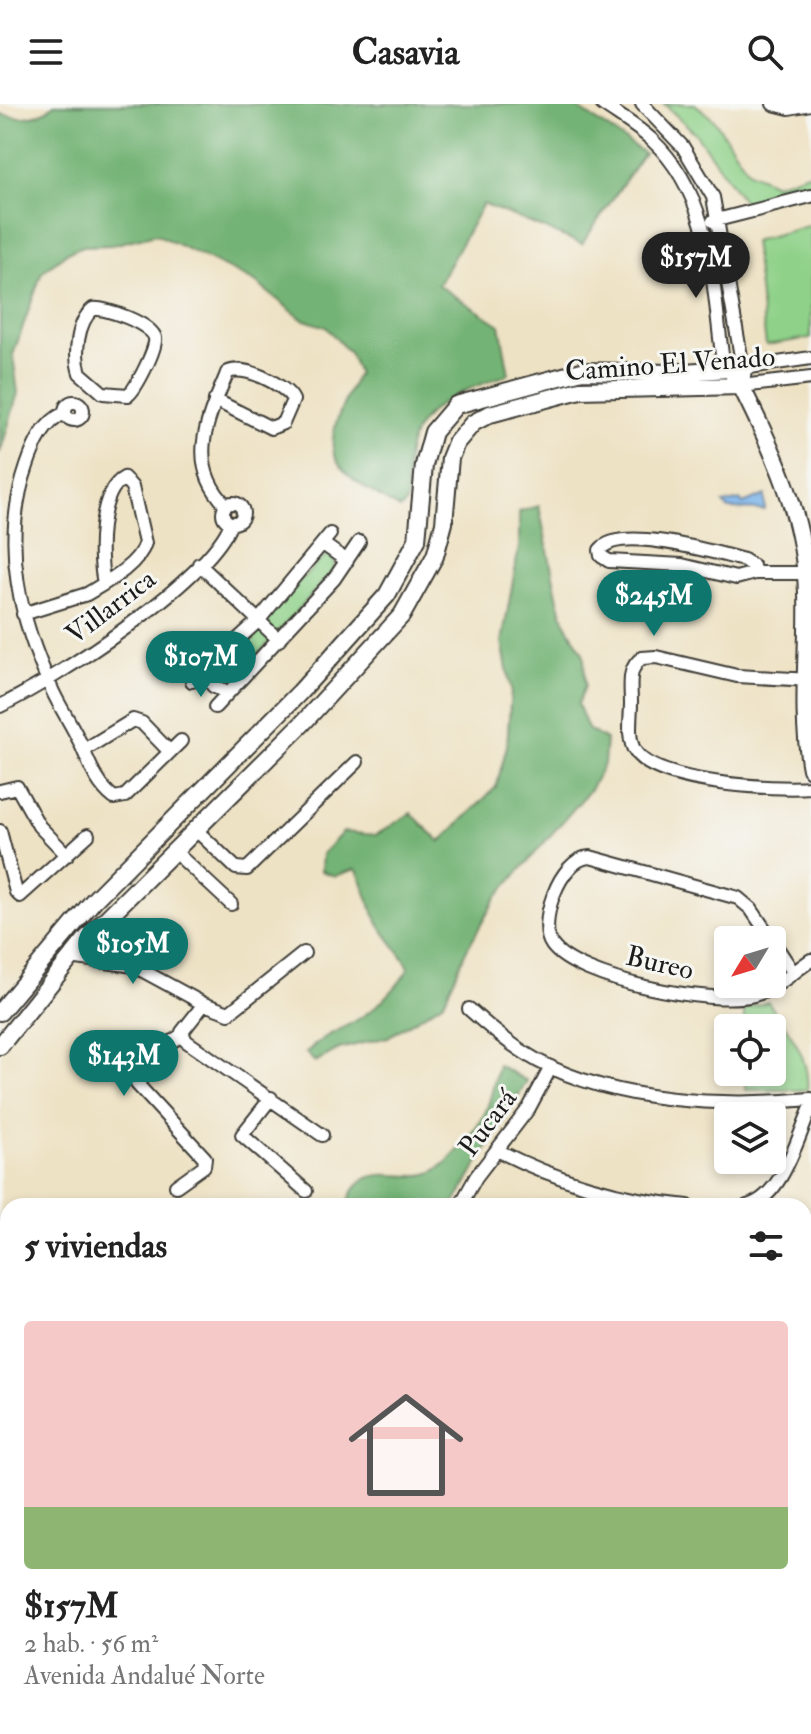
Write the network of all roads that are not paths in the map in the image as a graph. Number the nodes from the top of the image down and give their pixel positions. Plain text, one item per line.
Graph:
1 (602, 104) edge
2 (642, 104) edge
3 (773, 104) edge
4 (811, 104) edge
5 (811, 196) edge
6 (718, 218) junction
7 (703, 225) junction
8 (811, 358) edge
9 (743, 368) junction
10 (724, 369) junction
11 (811, 378) edge
12 (741, 386) junction
13 (95, 388) junction
14 (215, 400) junction
15 (359, 542) dead end
16 (347, 561) junction
17 (199, 564) junction
18 (755, 573) junction
19 (806, 573) junction
20 (104, 583) junction
21 (23, 614) junction
22 (258, 621) junction
23 (279, 640) junction
24 (204, 671) junction
25 (48, 680) junction
26 (808, 680) edge
27 (192, 681) dead end
28 (300, 692) junction
29 (228, 693) junction
30 (0, 706) edge
31 (215, 707) dead end
32 (317, 708) junction
33 (181, 741) dead end
34 (84, 750) junction
35 (170, 752) junction
36 (357, 762) dead end
37 (811, 769) edge
38 (811, 787) edge
39 (0, 791) edge
40 (196, 830) junction
41 (0, 831) edge
42 (88, 835) dead end
43 (174, 851) junction
44 (67, 855) junction
45 (231, 904) dead end
46 (763, 926) edge
47 (304, 953) dead end
48 (70, 957) junction
49 (811, 960) edge
50 (786, 961) edge
51 (793, 972) junction
52 (786, 977) edge
53 (714, 995) edge
54 (204, 1004) junction
55 (469, 1009) dead end
56 (0, 1012) edge
57 (183, 1034) junction
58 (0, 1046) edge
59 (551, 1067) junction
60 (271, 1098) junction
61 (811, 1099) edge
62 (811, 1108) edge
63 (322, 1135) dead end
64 (497, 1150) junction
65 (176, 1186) dead end
66 (306, 1191) dead end
67 (464, 1198) edge
68 (650, 1198) edge
69 (763, 1198) edge

1 - 7 street
2 - 6 street
3 - 4 street
5 - 6 street
6 - 7 street
6 - 9 street
7 - 10 street
8 - 9 street, Camino El Venado
9 - 10 street, Camino El Venado
9 - 12 street
10 - 12 street
10 - 28 street, Camino El Venado
11 - 12 street, Camino El Venado
12 - 19 street
12 - 32 street, Camino El Venado
13 - 13 street
13 - 21 street
14 - 14 street, Villarrica
14 - 17 street, Villarrica
15 - 16 street
16 - 22 street
16 - 23 street
17 - 22 street
17 - 25 street, Villarrica
18 - 18 street
18 - 19 street
19 - 26 street
20 - 20 street
20 - 21 street
21 - 25 street
22 - 23 street
22 - 24 street
23 - 29 street
24 - 27 street
24 - 29 street
25 - 30 street, Villarrica
25 - 34 street
26 - 37 street
26 - 38 street
28 - 32 street
28 - 56 street, Camino El Venado
29 - 31 street
32 - 40 street, Camino El Venado
33 - 35 street
34 - 35 street
34 - 35 street
36 - 40 street
39 - 44 street
40 - 43 street, Camino El Venado
41 - 44 street
42 - 44 street
43 - 45 street
43 - 48 street, Camino El Venado
46 - 53 street, Bureo
47 - 54 street
48 - 54 street
48 - 58 street, Camino El Venado
49 - 51 street, Bureo
50 - 51 street
51 - 52 street, Bureo
54 - 57 street
55 - 59 street
57 - 60 street
57 - 65 street
59 - 61 street
59 - 64 street, Pucará
60 - 63 street
60 - 66 street
62 - 69 street
64 - 67 street, Pucará
64 - 68 street

